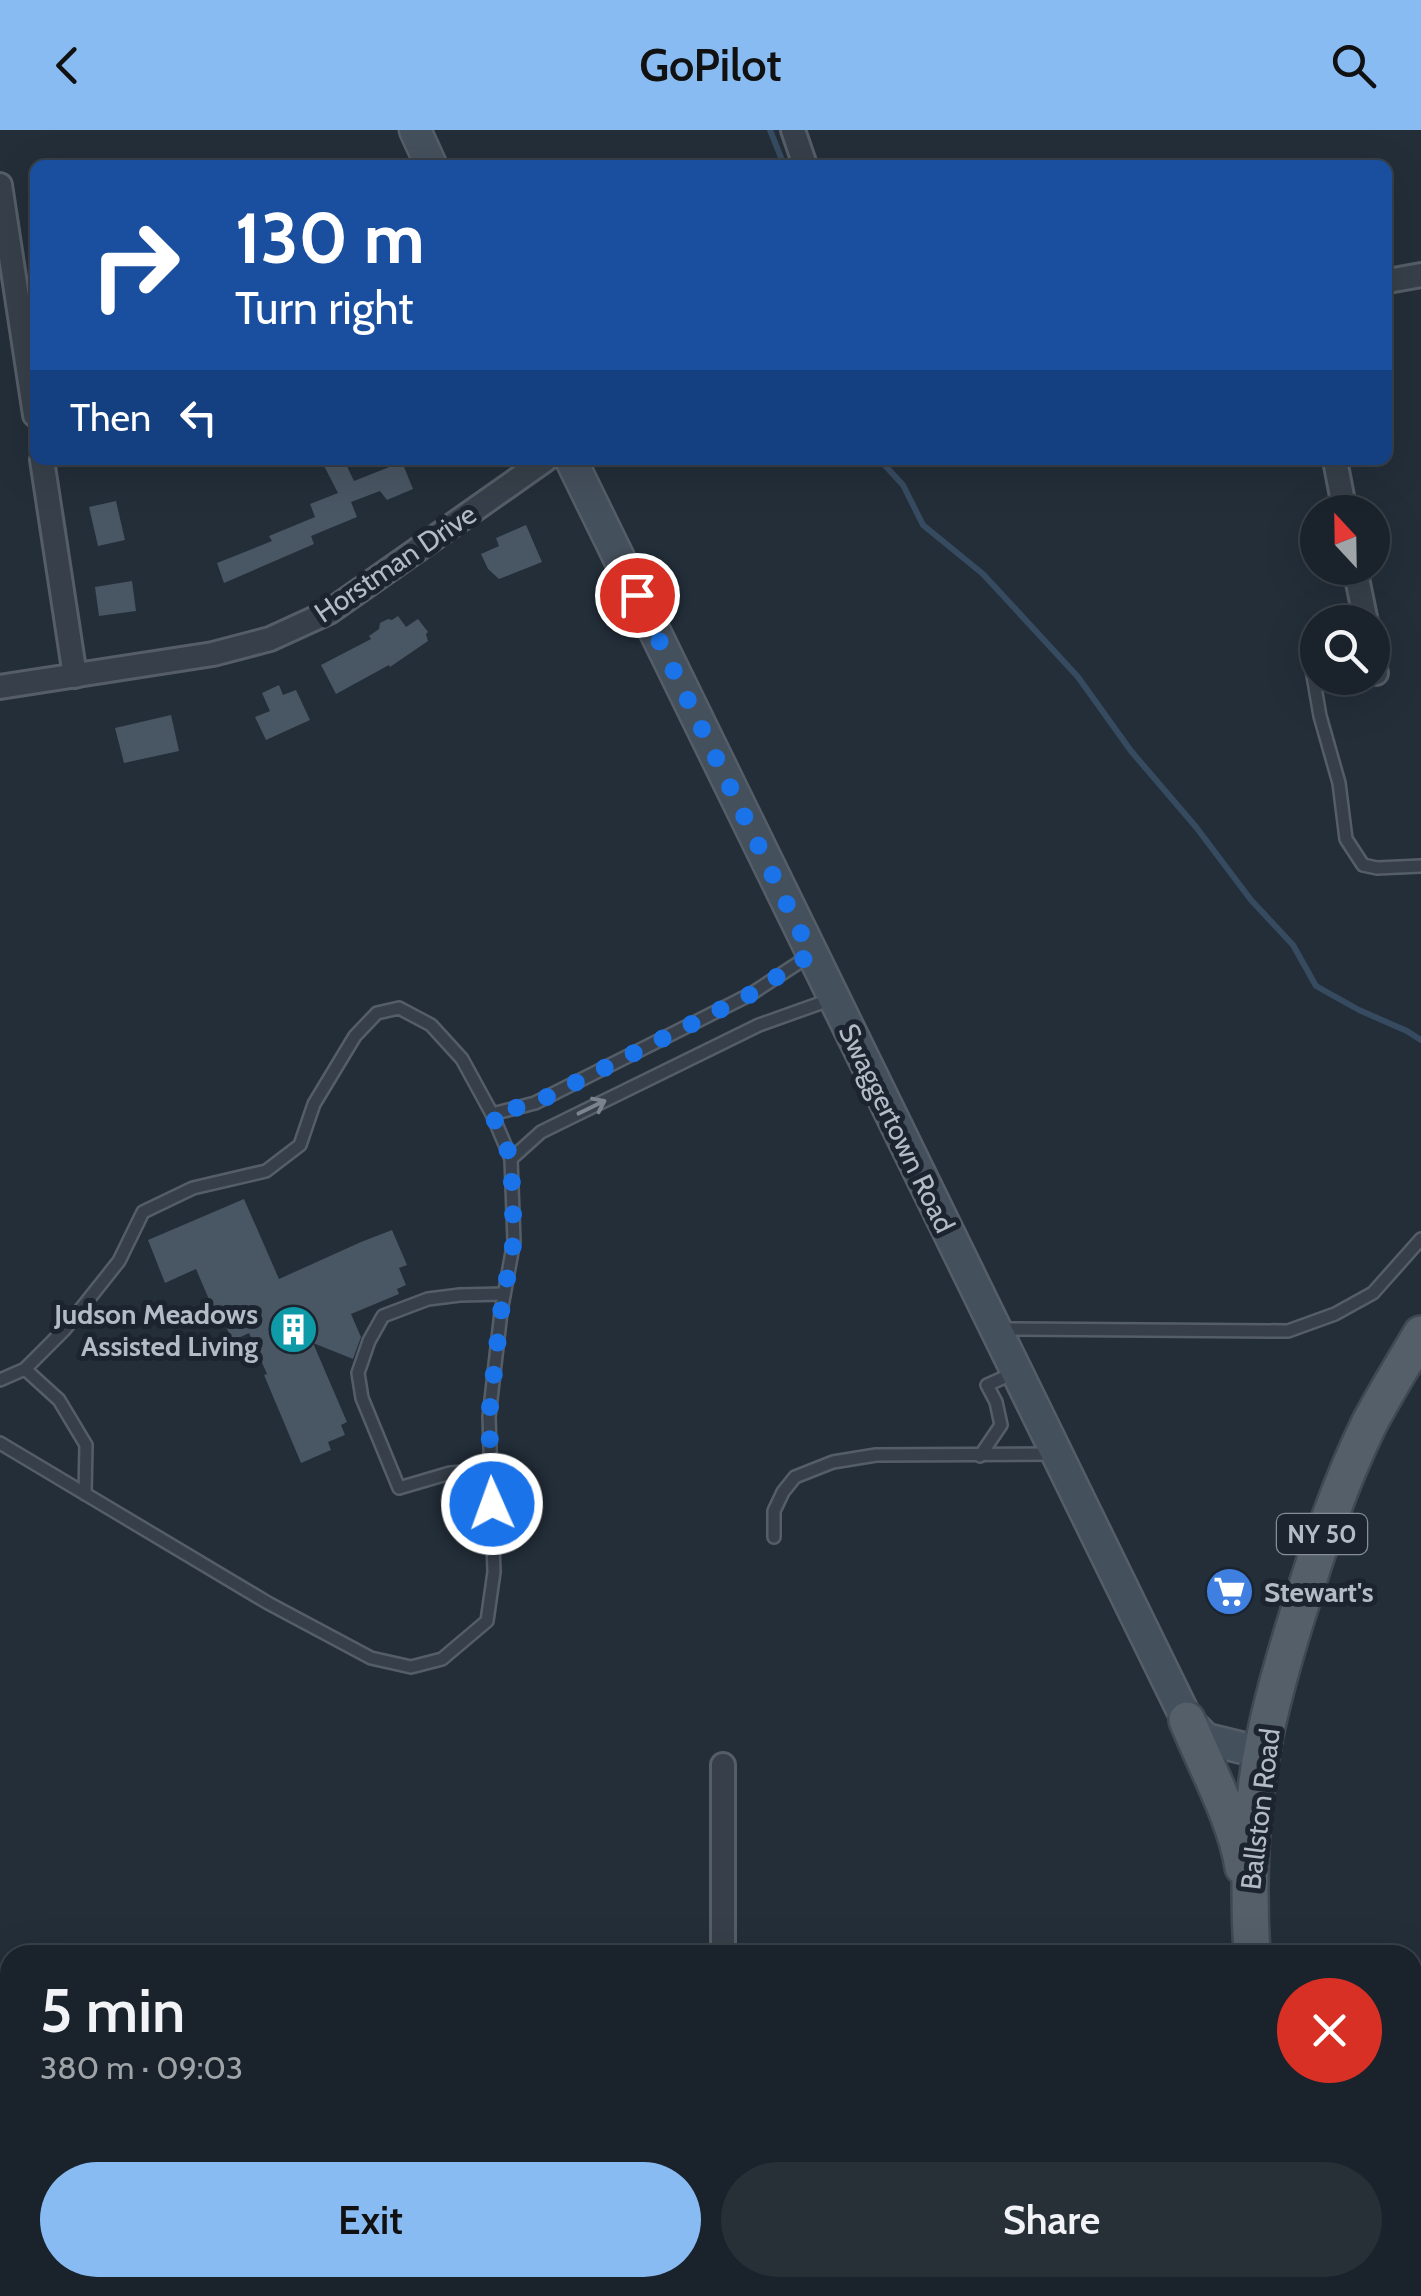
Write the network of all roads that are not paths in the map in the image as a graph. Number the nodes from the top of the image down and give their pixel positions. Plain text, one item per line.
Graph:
1 (415, 130) edge
2 (793, 130) edge
3 (430, 160) edge
4 (803, 160) edge
5 (0, 185) edge
6 (1421, 275) edge
7 (1392, 280) edge
8 (30, 382) edge
9 (43, 465) edge
10 (538, 465) edge
11 (573, 465) edge
12 (1336, 465) edge
13 (1342, 495) edge
14 (75, 676) junction
15 (0, 686) edge
16 (1316, 695) edge
17 (1421, 866) edge
18 (811, 954) junction
19 (833, 998) junction
20 (492, 1114) junction
21 (511, 1158) junction
22 (1421, 1238) edge
23 (504, 1294) junction
24 (996, 1329) junction
25 (1421, 1334) edge
26 (25, 1369) junction
27 (1016, 1372) junction
28 (0, 1380) edge
29 (0, 1443) edge
30 (1057, 1454) junction
31 (980, 1456) junction
32 (491, 1470) junction
33 (86, 1494) junction
34 (774, 1537) dead end
35 (1186, 1720) junction
36 (1262, 1749) junction
37 (723, 1765) dead end
38 (1249, 1903) junction
39 (723, 1945) edge
40 (1251, 1945) edge

1 - 3 street
2 - 4 street
5 - 8 street
6 - 7 street
9 - 14 street
10 - 14 street, Horstman Drive
11 - 18 street, Swaggertown Road
12 - 13 street
14 - 15 street, Horstman Drive
16 - 17 lane
18 - 19 street, Swaggertown Road
18 - 20 lane
21 -> 19 lane
19 - 24 street, Swaggertown Road
20 - 21 lane
20 - 26 lane
21 - 23 lane
22 - 24 lane
23 - 32 lane
23 - 32 lane
24 - 27 street, Swaggertown Road
25 - 36 main road, Ballston Road / NY 50
26 - 28 lane
26 - 33 lane
27 - 30 street, Swaggertown Road
27 - 31 lane
29 - 33 lane
30 - 31 lane
30 - 35 street, Swaggertown Road
31 - 34 lane
32 - 33 lane
35 - 36 street
35 - 38 main road
36 - 38 main road, Ballston Road / NY 50
37 - 39 street
38 - 40 main road, Ballston Road / NY 50

